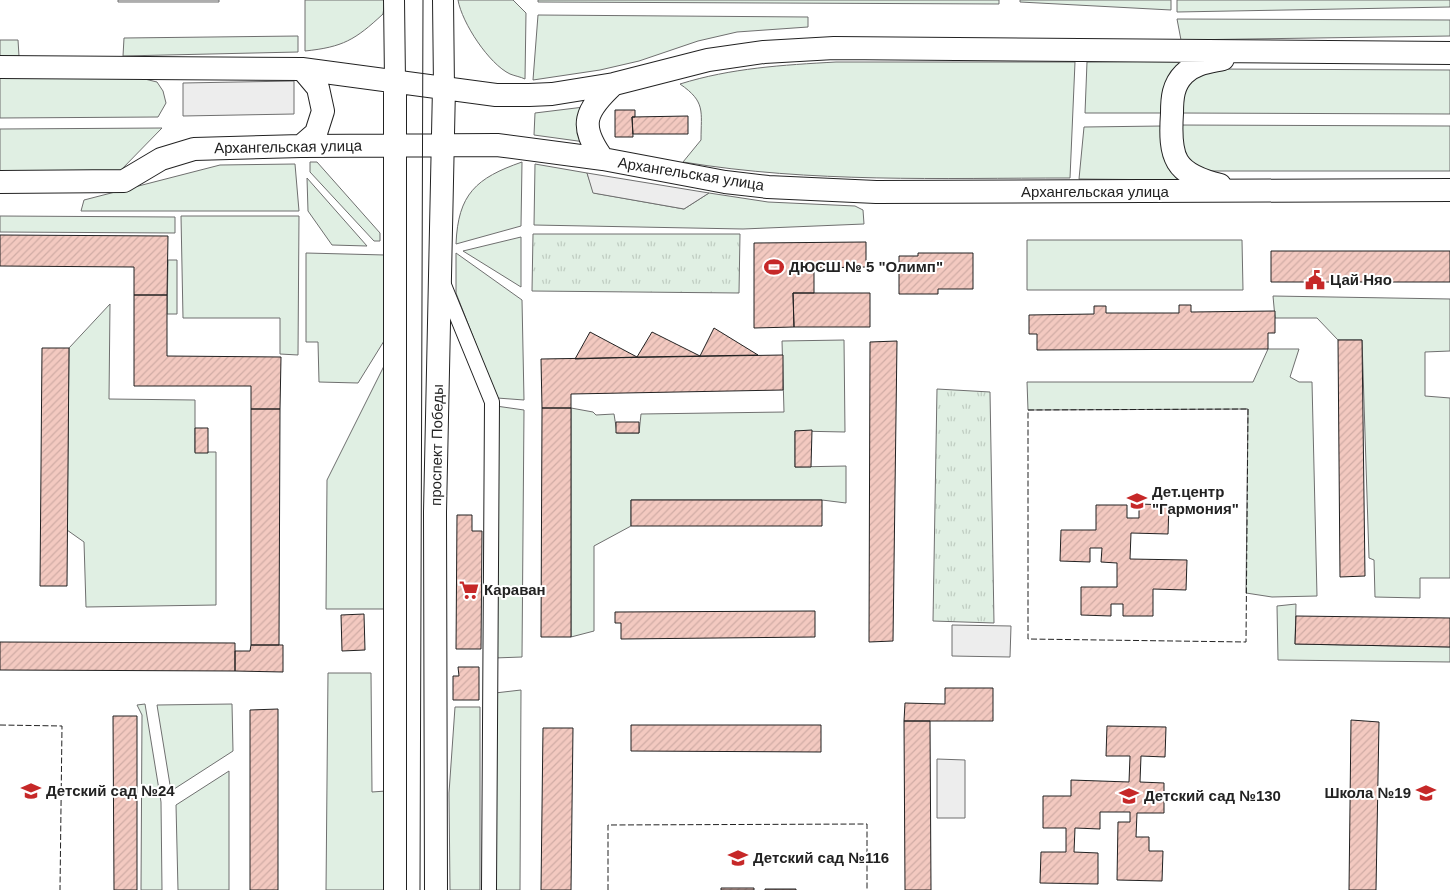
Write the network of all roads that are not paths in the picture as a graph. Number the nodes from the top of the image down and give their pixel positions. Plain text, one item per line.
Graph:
1 (394, 0) edge
2 (443, 0) edge
3 (1259, 53) junction
4 (1450, 53) edge
5 (0, 66) edge
6 (302, 69) junction
7 (394, 80) junction
8 (614, 84) junction
9 (444, 87) junction
10 (395, 145) junction
11 (443, 145) junction
12 (301, 146) junction
13 (603, 159) junction
14 (0, 182) edge
15 (1450, 190) edge
16 (1248, 192) junction
17 (441, 278) junction
18 (395, 890) edge
19 (436, 890) edge
20 (489, 890) edge

1 - 7 main road
2 - 9 main road, проспект Победы
3 - 4 main road
3 - 8 main road
3 - 16 main road
5 - 6 main road
6 - 7 main road
6 - 12 main road
7 - 9 main road
7 - 10 main road
8 - 9 main road
8 - 13 main road
9 - 11 main road, проспект Победы
10 - 11 main road, Архангельская улица
10 - 12 main road, Архангельская улица
10 - 18 main road
11 - 13 main road, Архангельская улица
11 - 17 main road, проспект Победы
12 - 14 main road, Архангельская улица
13 - 16 main road, Архангельская улица
15 - 16 main road, Архангельская улица
17 - 19 main road, проспект Победы
17 - 20 street

